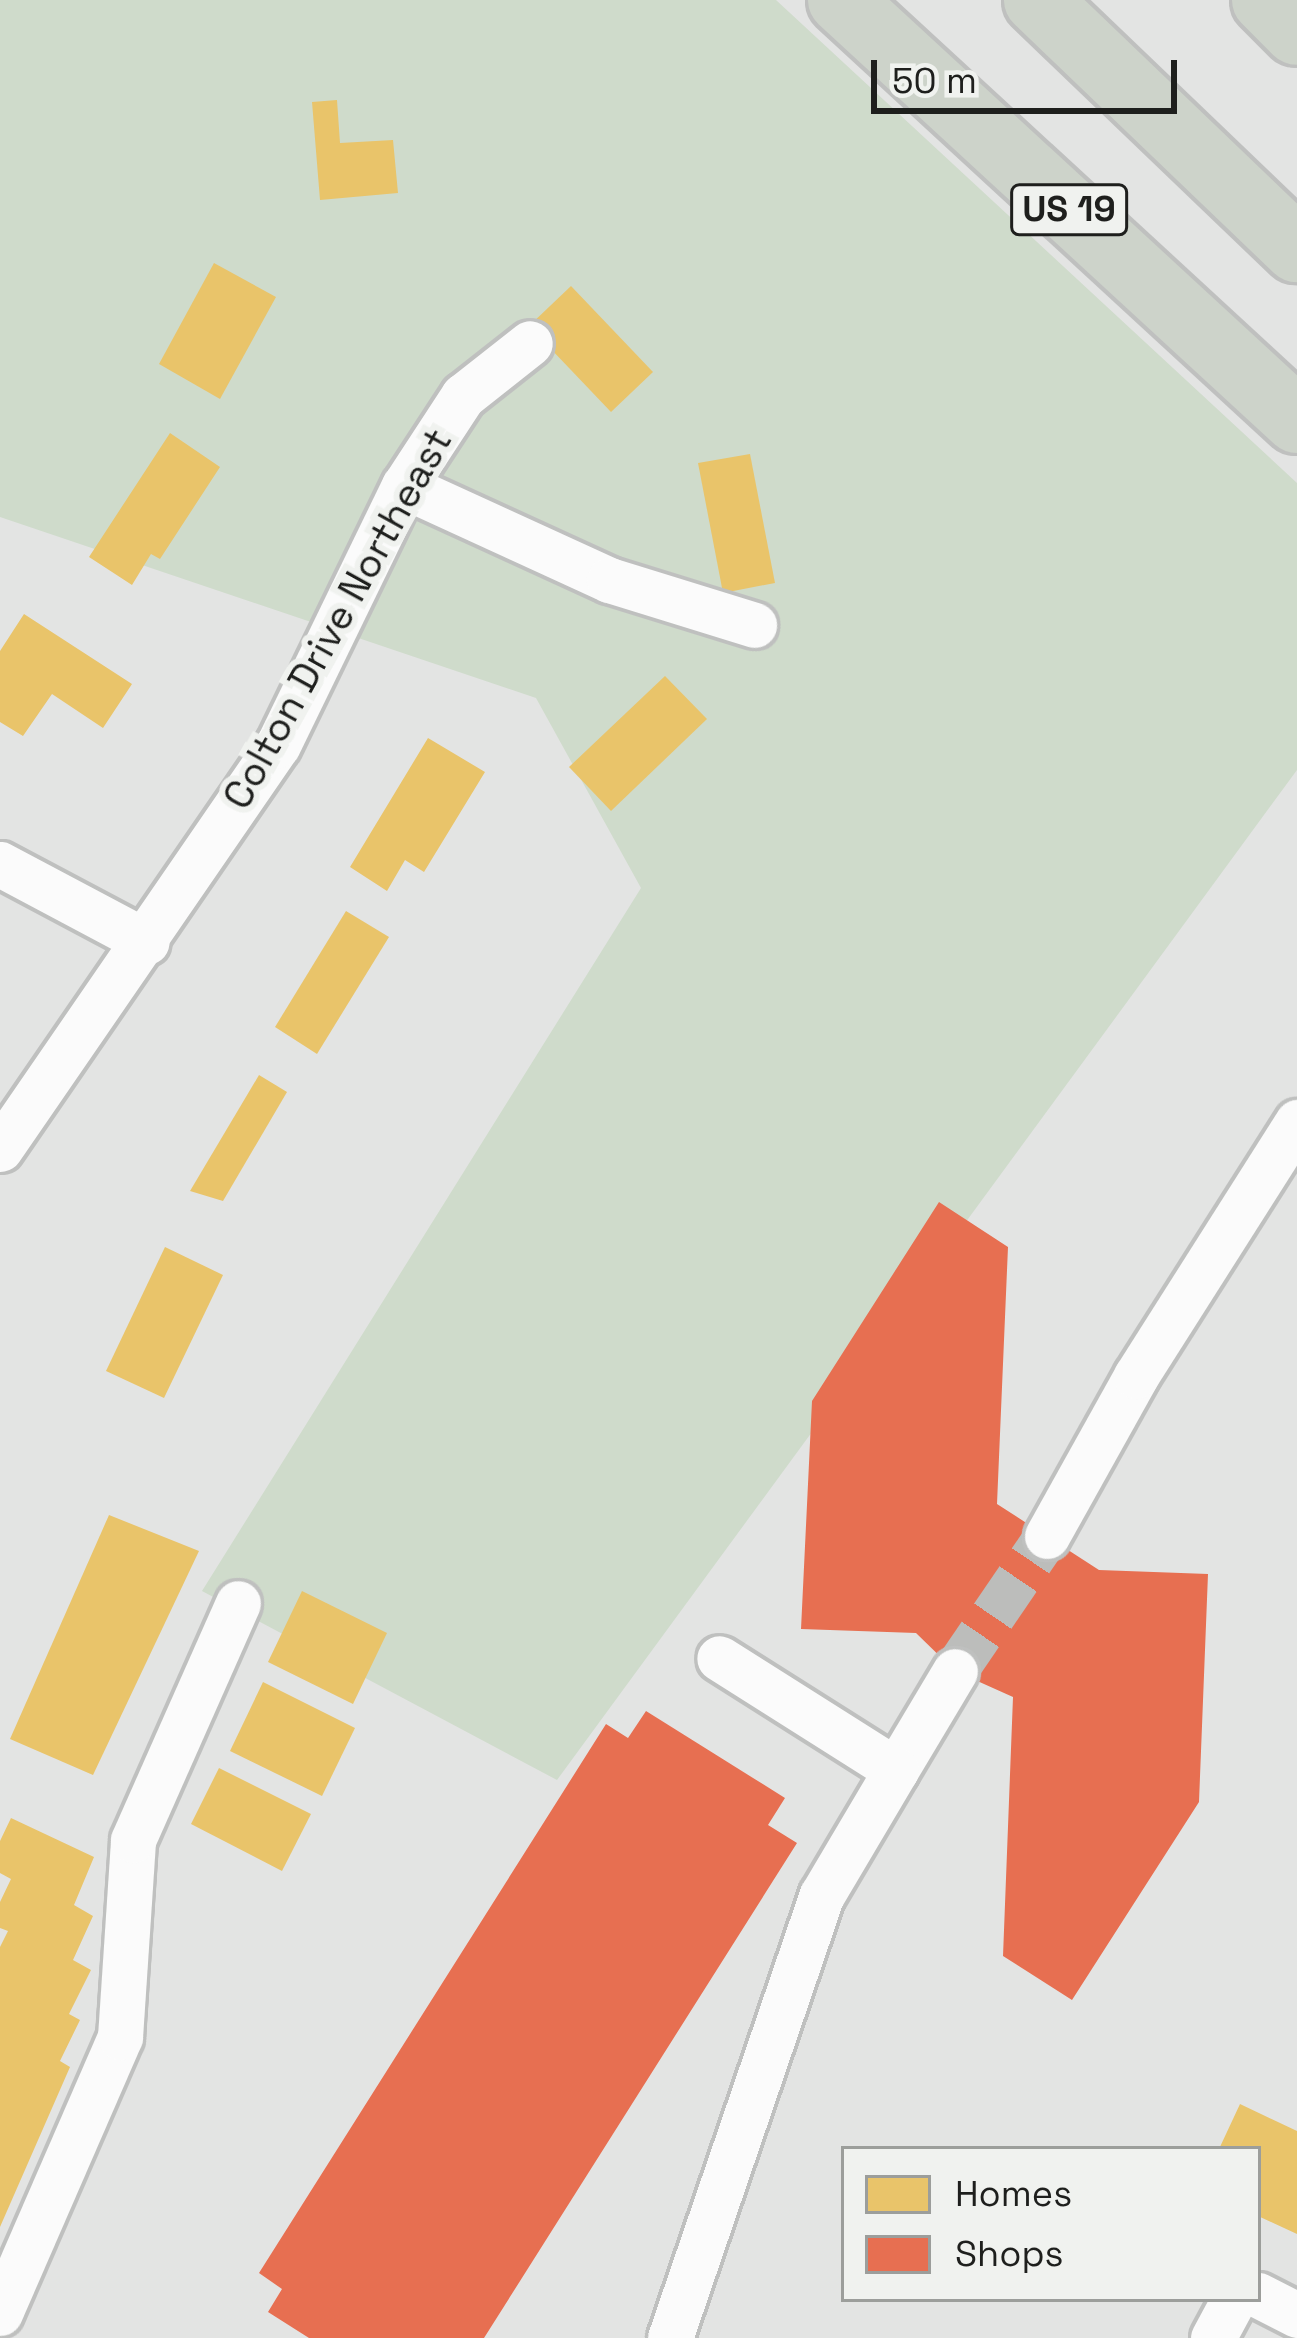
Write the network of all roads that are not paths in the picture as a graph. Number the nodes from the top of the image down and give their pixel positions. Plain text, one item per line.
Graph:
1 (842, 0) edge
2 (1037, 0) edge
3 (1265, 0) edge
4 (1297, 32) edge
5 (1297, 249) edge
6 (530, 343) dead end
7 (1297, 420) edge
8 (404, 486) junction
9 (754, 625) dead end
10 (0, 864) edge
11 (147, 942) junction
12 (1297, 1122) edge
13 (0, 1149) edge
14 (1047, 1536) tunnel mouth
15 (238, 1603) dead end
16 (719, 1658) dead end
17 (955, 1671) tunnel mouth
18 (896, 1770) junction
19 (1261, 2297) edge
20 (1232, 2302) edge
21 (0, 2313) edge
22 (1297, 2315) edge
23 (670, 2338) edge
24 (1213, 2338) edge

1 - 7 highway, US 19
2 - 5 highway
3 - 4 highway
6 - 8 street, Colton Drive Northeast
8 - 9 street
8 - 11 street, Colton Drive Northeast
10 - 11 street
11 - 13 street, Colton Drive Northeast
12 - 14 street
15 - 21 street
16 - 18 street
17 - 18 street
18 - 23 street
19 - 22 street
20 - 24 street

